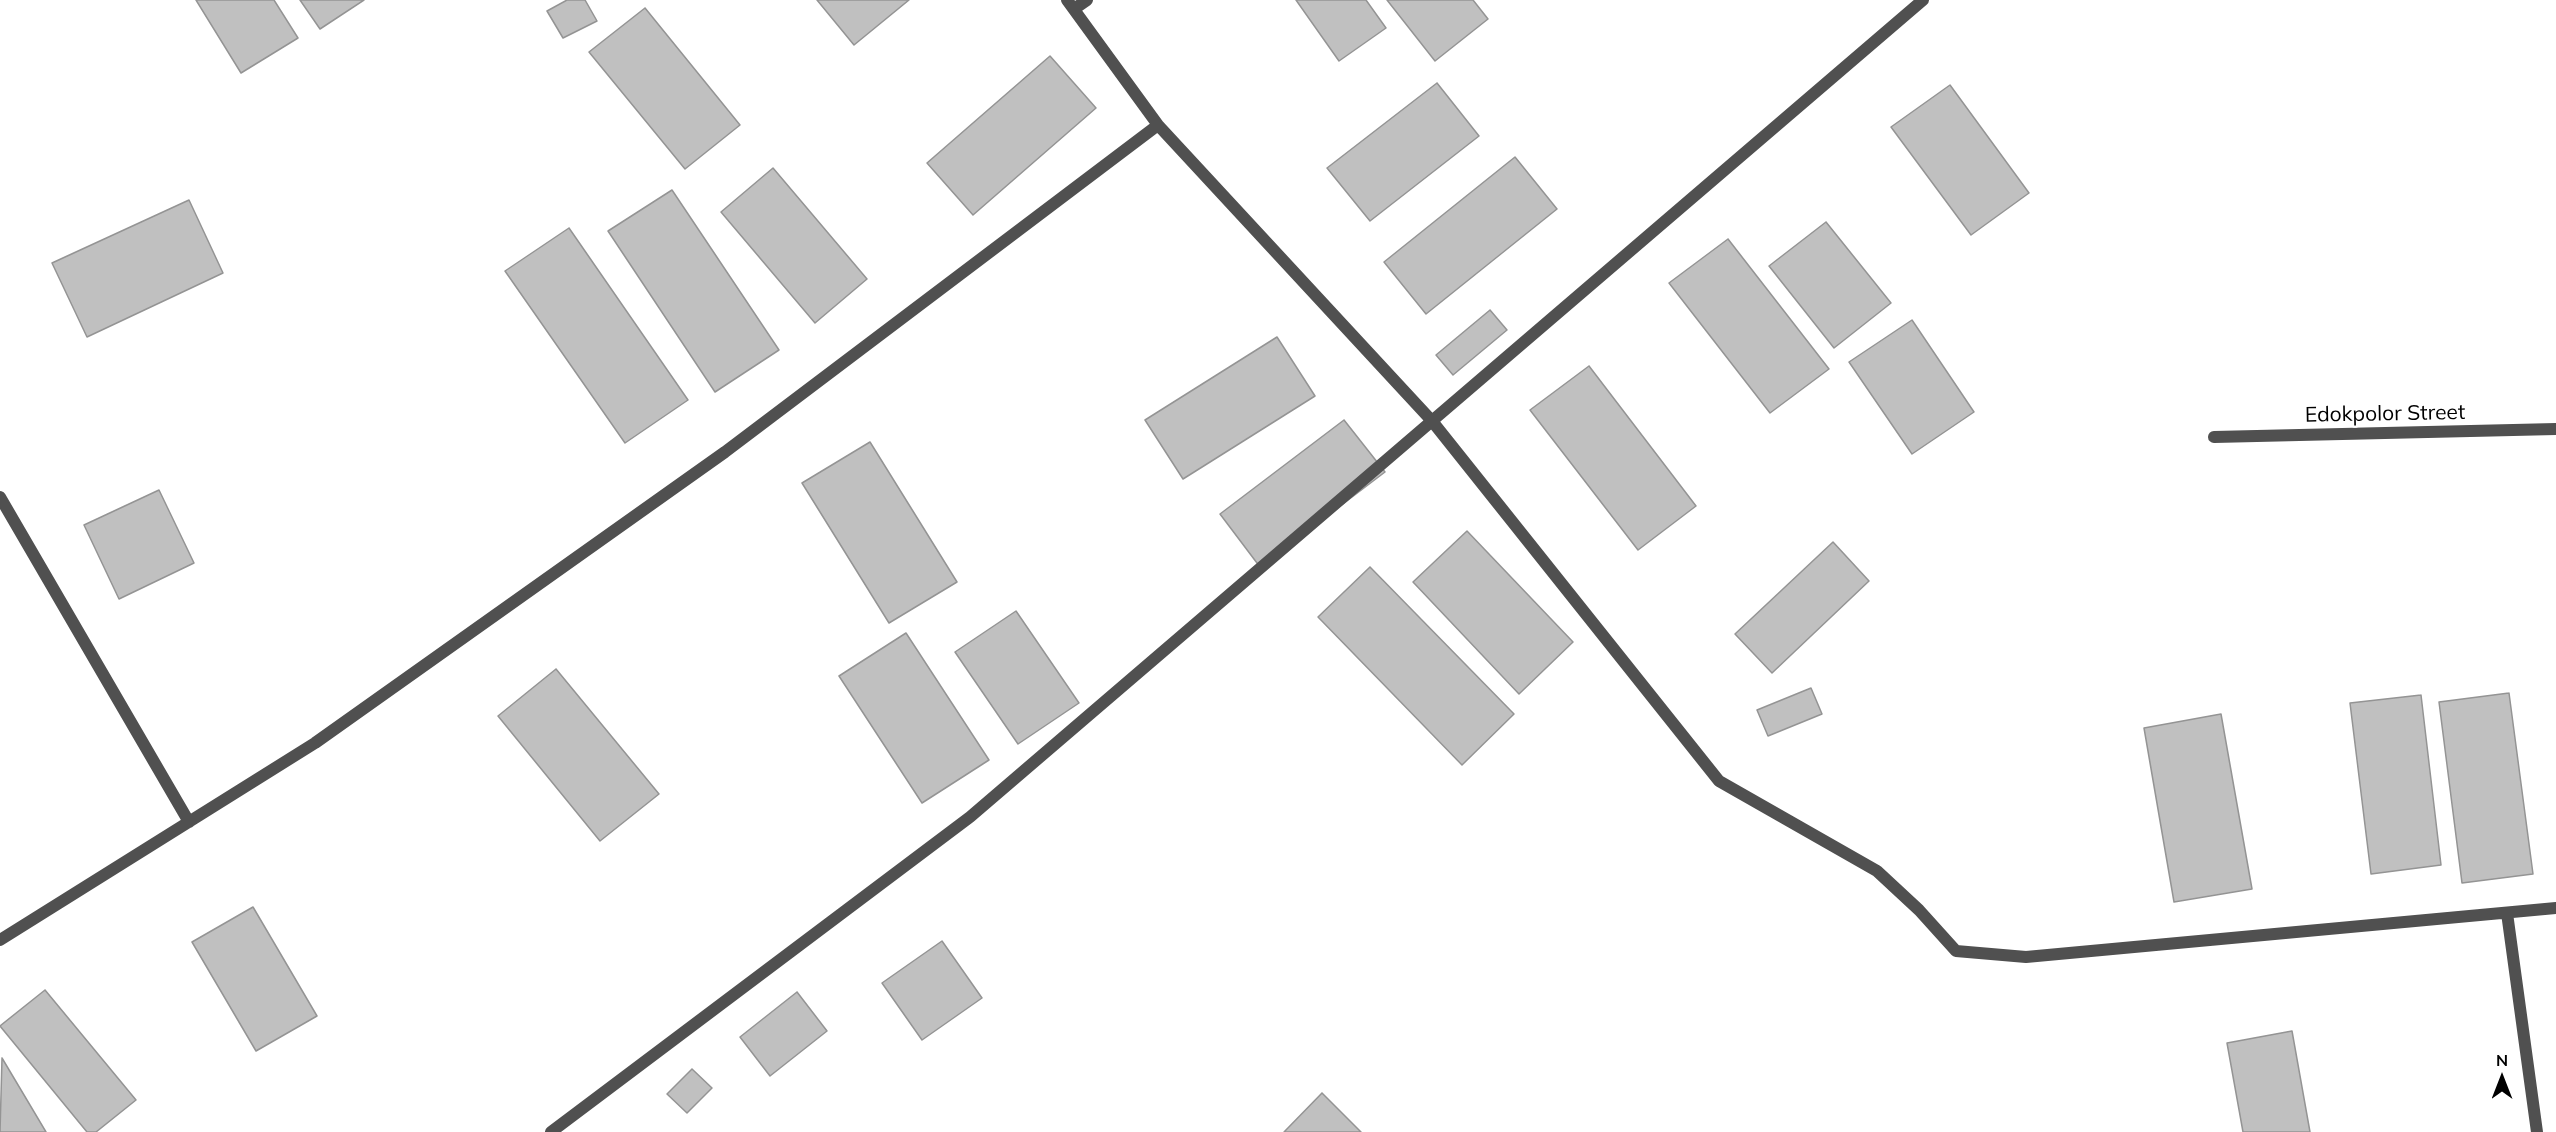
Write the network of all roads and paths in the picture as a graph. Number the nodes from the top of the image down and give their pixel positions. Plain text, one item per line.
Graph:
1 (1087, 0) edge
2 (1923, 0) edge
3 (1070, 5) edge
4 (1158, 125) junction
5 (1432, 421) junction
6 (2556, 429) edge
7 (2214, 437) dead end
8 (0, 497) edge
9 (189, 822) junction
10 (2556, 908) edge
11 (2507, 913) junction
12 (0, 940) edge
13 (551, 1132) edge
14 (2537, 1132) edge

1 - 3 street
2 - 5 street
3 - 4 street
4 - 5 street
4 - 9 street
5 - 11 street
5 - 13 street
6 - 7 street, Edokpolor Street
8 - 9 street
9 - 12 street
10 - 11 street
11 - 14 street

